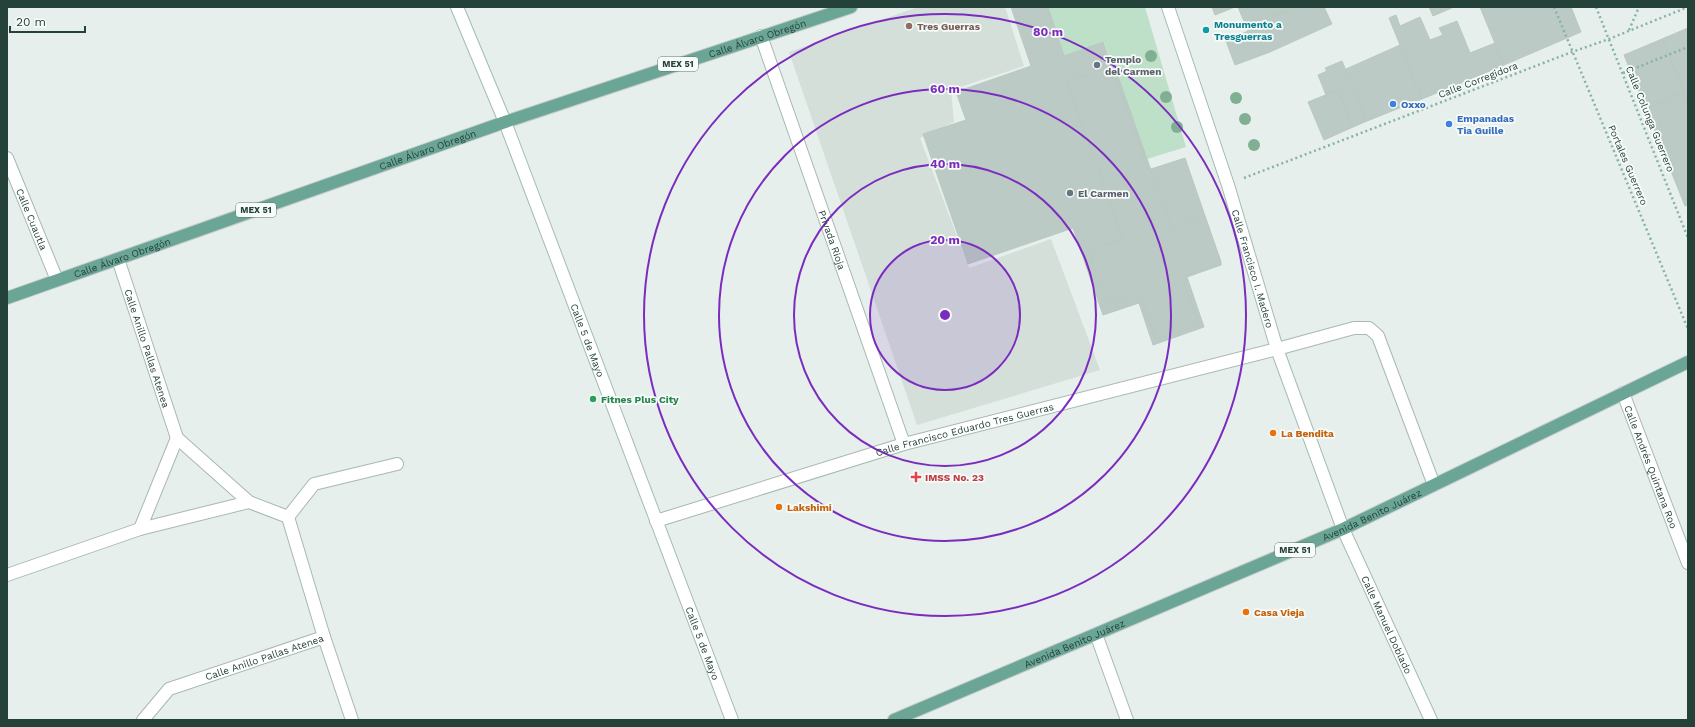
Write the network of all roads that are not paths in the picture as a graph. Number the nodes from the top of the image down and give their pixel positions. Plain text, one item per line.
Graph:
1 (456, 7) edge
2 (851, 7) edge
3 (1168, 7) edge
4 (762, 36) junction
5 (505, 122) junction
6 (7, 158) edge
7 (118, 259) junction
8 (57, 280) junction
9 (7, 298) edge
10 (1277, 349) junction
11 (1688, 362) edge
12 (1623, 393) junction
13 (177, 438) junction
14 (904, 444) junction
15 (397, 464) dead end
16 (1434, 485) junction
17 (249, 502) junction
18 (288, 517) junction
19 (656, 520) junction
20 (140, 529) junction
21 (1343, 529) junction
22 (1688, 563) edge
23 (7, 575) edge
24 (1096, 634) junction
25 (324, 637) junction
26 (143, 720) edge
27 (352, 720) edge
28 (732, 720) edge
29 (894, 720) edge
30 (1127, 720) edge
31 (1431, 720) edge

1 - 5 street, Calle 5 de Mayo
2 - 4 main road, Calle Álvaro Obregón / MEX 51
3 - 10 street, Calle Francisco I. Madero
4 - 5 main road, Calle Álvaro Obregón / MEX 51
4 - 14 street, Privada Rioja
5 - 7 main road, Calle Álvaro Obregón / MEX 51
5 - 19 street, Calle 5 de Mayo
6 - 8 street, Calle Cuautla
7 - 8 main road, Calle Álvaro Obregón / MEX 51
7 - 13 street, Calle Anillo Pallas Atenea
8 - 9 main road, Calle Álvaro Obregón / MEX 51
10 - 14 street, Calle Francisco Eduardo Tres Guerras
10 - 16 street, Calle Francisco Eduardo Tres Guerras
10 - 21 street, Calle Francisco I. Madero
11 - 12 main road, Avenida Benito Juárez / MEX 51
12 - 16 main road, Avenida Benito Juárez / MEX 51
12 - 22 street, Calle Andrés Quintana Roo
13 - 17 street
13 - 20 street
14 - 19 street, Calle Francisco Eduardo Tres Guerras
15 - 18 street
16 - 21 main road, Avenida Benito Juárez / MEX 51
17 - 18 street
17 - 20 street
18 - 25 street, Calle Anillo Pallas Atenea
19 - 28 street, Calle 5 de Mayo
20 - 23 street
21 - 24 main road, Avenida Benito Juárez / MEX 51
21 - 31 street, Calle Manuel Doblado
24 - 29 main road, Avenida Benito Juárez / MEX 51
24 - 30 street
25 - 26 street, Calle Anillo Pallas Atenea
25 - 27 street

